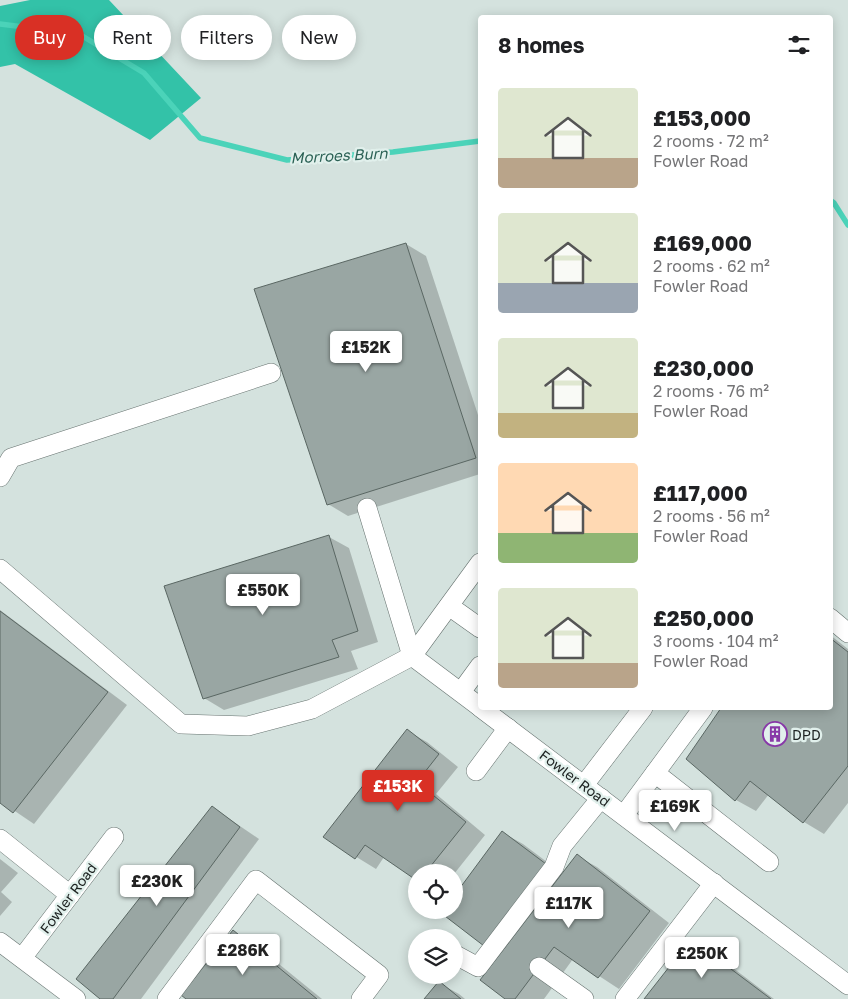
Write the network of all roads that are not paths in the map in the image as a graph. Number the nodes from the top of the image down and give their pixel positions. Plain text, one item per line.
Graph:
1 (271, 373) dead end
2 (0, 476) edge
3 (367, 508) dead end
4 (478, 566) edge
5 (0, 568) edge
6 (448, 606) junction
7 (833, 620) edge
8 (478, 627) edge
9 (848, 633) edge
10 (412, 656) junction
11 (478, 669) edge
12 (461, 692) junction
13 (478, 705) edge
14 (484, 710) edge
15 (642, 710) edge
16 (702, 710) edge
17 (508, 728) junction
18 (476, 771) dead end
19 (655, 773) junction
20 (584, 785) junction
21 (601, 798) junction
22 (624, 815) junction
23 (114, 838) dead end
24 (0, 839) edge
25 (769, 862) dead end
26 (714, 883) junction
27 (70, 895) junction
28 (8, 953) edge
29 (463, 961) edge
30 (539, 967) dead end
31 (848, 985) edge
32 (76, 999) edge
33 (166, 999) edge
34 (361, 999) edge
35 (584, 999) edge
36 (625, 999) edge

1 - 2 street
3 - 10 street
4 - 6 street
5 - 10 street
6 - 8 street
6 - 10 street
7 - 9 street
10 - 12 street, Fowler Road
11 - 12 street
12 - 13 street, Fowler Road
14 - 17 street, Fowler Road
15 - 20 street
16 - 19 street
17 - 18 street
17 - 20 street, Fowler Road
19 - 22 street
19 - 25 street
20 - 21 street, Fowler Road
21 - 22 street, Fowler Road
21 - 29 street
22 - 26 street, Fowler Road
23 - 27 street, Fowler Road
24 - 27 street
26 - 31 street, Fowler Road
26 - 36 street
27 - 28 street, Fowler Road
28 - 32 street, Fowler Road
30 - 35 street
33 - 34 street

